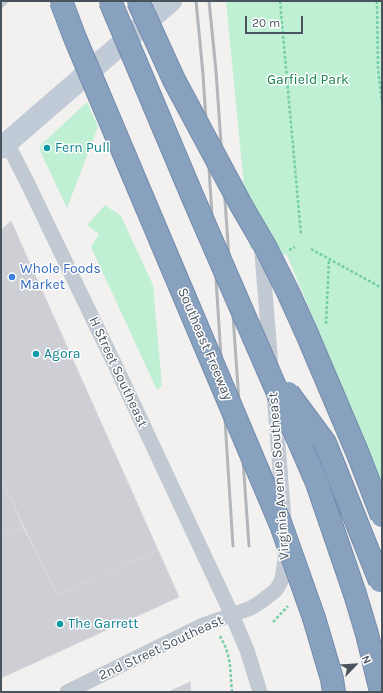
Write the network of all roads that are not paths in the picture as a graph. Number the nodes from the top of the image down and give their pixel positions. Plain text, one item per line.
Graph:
1 (4, 1) edge
2 (61, 1) edge
3 (110, 1) edge
4 (138, 1) edge
5 (171, 1) edge
6 (1, 4) edge
7 (4, 142) edge
8 (262, 253) dead end
9 (265, 362) junction
10 (382, 516) edge
11 (381, 583) edge
12 (232, 615) junction
13 (67, 692) edge
14 (260, 692) edge
15 (334, 692) edge
16 (381, 692) edge

1 - 6 lane
2 - 15 highway, Southeast Freeway, bridge
3 - 9 highway, bridge
4 - 10 highway, bridge
5 - 7 main road, bridge
7 - 12 street, H Street Southeast
8 - 12 street, Virginia Avenue Southeast
9 - 11 highway, bridge
9 - 16 highway, bridge
12 - 13 street, 2nd Street Southeast
12 - 14 street

